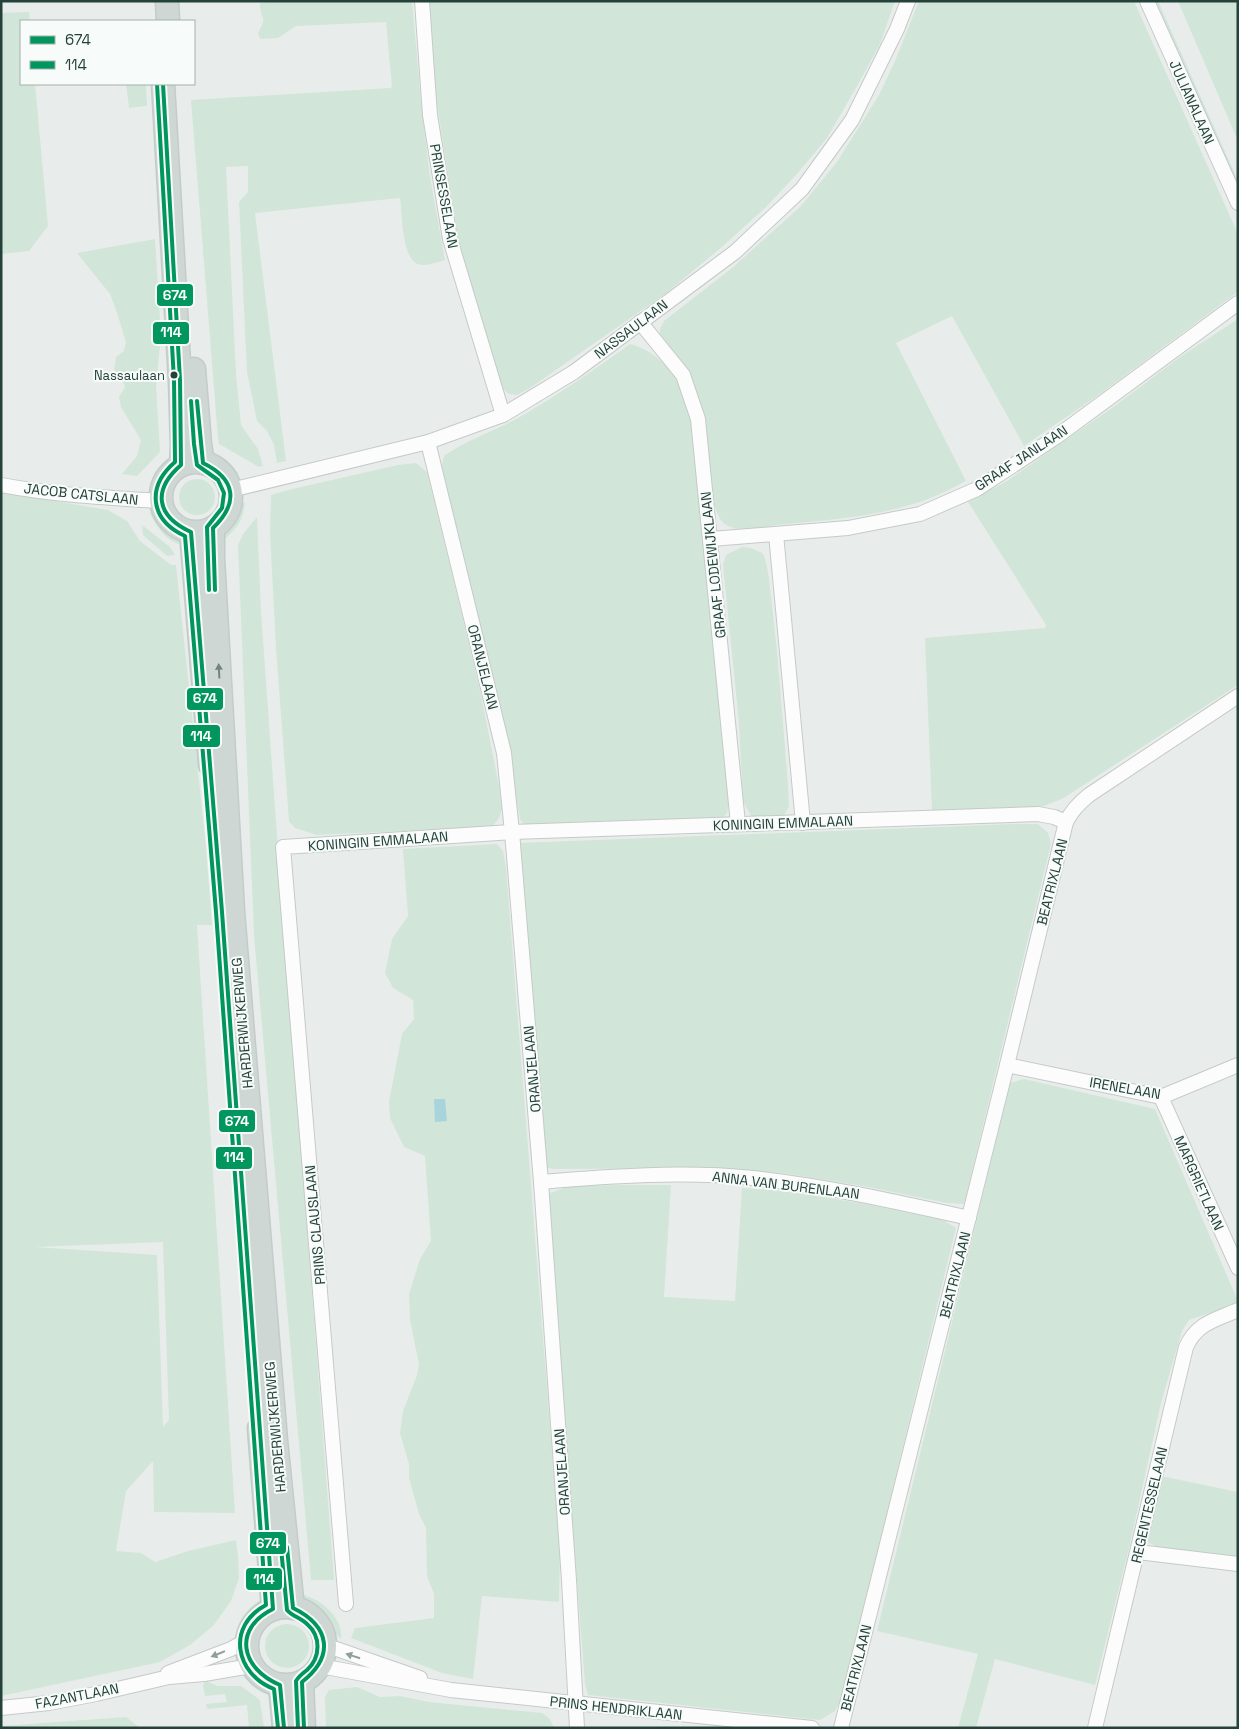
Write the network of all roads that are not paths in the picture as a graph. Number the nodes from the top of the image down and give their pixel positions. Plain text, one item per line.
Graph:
1 (157, 1) edge
2 (167, 1) edge
3 (422, 1) edge
4 (908, 1) edge
5 (1147, 1) edge
6 (159, 20) edge
7 (168, 20) edge
8 (163, 85) edge
9 (173, 85) edge
10 (1238, 203) edge
11 (1238, 303) edge
12 (640, 322) junction
13 (503, 415) junction
14 (428, 442) junction
15 (203, 463) junction
16 (181, 466) junction
17 (1, 484) edge
18 (231, 490) junction
19 (161, 500) junction
20 (213, 528) junction
21 (191, 532) junction
22 (776, 534) junction
23 (711, 539) junction
24 (1238, 696) edge
25 (1066, 822) junction
26 (803, 823) junction
27 (738, 824) junction
28 (512, 832) junction
29 (283, 847) joint
30 (1007, 1065) junction
31 (1238, 1065) edge
32 (1161, 1097) junction
33 (541, 1182) junction
34 (969, 1218) junction
35 (1238, 1268) edge
36 (1238, 1310) edge
37 (1138, 1552) junction
38 (1238, 1564) edge
39 (346, 1604) dead end
40 (283, 1608) junction
41 (247, 1640) junction
42 (322, 1655) junction
43 (252, 1666) junction
44 (151, 1681) junction
45 (302, 1682) junction
46 (280, 1685) junction
47 (451, 1690) junction
48 (576, 1704) junction
49 (1, 1708) edge
50 (284, 1728) edge
51 (304, 1728) edge
52 (577, 1728) edge
53 (812, 1728) edge
54 (841, 1728) edge
55 (1095, 1728) edge

1 - 6 main road
2 - 7 main road
3 - 13 street, PRINSESSELAAN
4 - 12 street, NASSAULAAN
5 - 10 street, JULIANALAAN
8 - 16 main road
9 - 15 main road
11 - 22 street, GRAAF JANLAAN
12 - 13 street, NASSAULAAN
12 - 23 street, GRAAF LODEWIJKLAAN
13 - 14 street, NASSAULAAN
14 - 18 street, NASSAULAAN
14 - 28 street, ORANJELAAN
15 - 16 main road
15 - 18 main road
16 - 19 main road
17 - 19 street, JACOB CATSLAAN
18 - 20 main road
19 - 21 main road
20 - 21 main road
40 -> 20 main road, HARDERWIJKERWEG
21 - 40 main road, HARDERWIJKERWEG
22 - 23 street, GRAAF JANLAAN
22 - 26 street
23 - 27 street, GRAAF LODEWIJKLAAN
24 - 25 street
25 - 26 street, KONINGIN EMMALAAN
25 - 30 street, BEATRIXLAAN
26 - 27 street, KONINGIN EMMALAAN
27 - 28 street, KONINGIN EMMALAAN
28 - 29 street, KONINGIN EMMALAAN
28 - 33 street, ORANJELAAN
29 - 39 street, PRINS CLAUSLAAN
30 - 32 street, IRENELAAN
30 - 34 street, BEATRIXLAAN
31 - 32 street, IRENELAAN
32 - 35 street, MARGRIETLAAN
33 - 34 street, ANNA VAN BURENLAAN
33 - 48 street, ORANJELAAN
34 - 54 street, BEATRIXLAAN
36 - 37 street, REGENTESSELAAN
37 - 38 street
37 - 55 street, REGENTESSELAAN
40 - 41 main road
40 - 42 main road
41 - 43 main road
41 -> 44 street, FAZANTLAAN
42 - 45 main road
42 - 47 street, PRINS HENDRIKLAAN
47 -> 42 street, PRINS HENDRIKLAAN
43 - 44 street, FAZANTLAAN
43 - 46 main road
44 - 49 street, FAZANTLAAN
45 - 46 main road
45 - 51 main road
46 - 50 main road
47 - 48 street, PRINS HENDRIKLAAN
48 - 52 street, ORANJELAAN
48 - 53 street, PRINS HENDRIKLAAN

